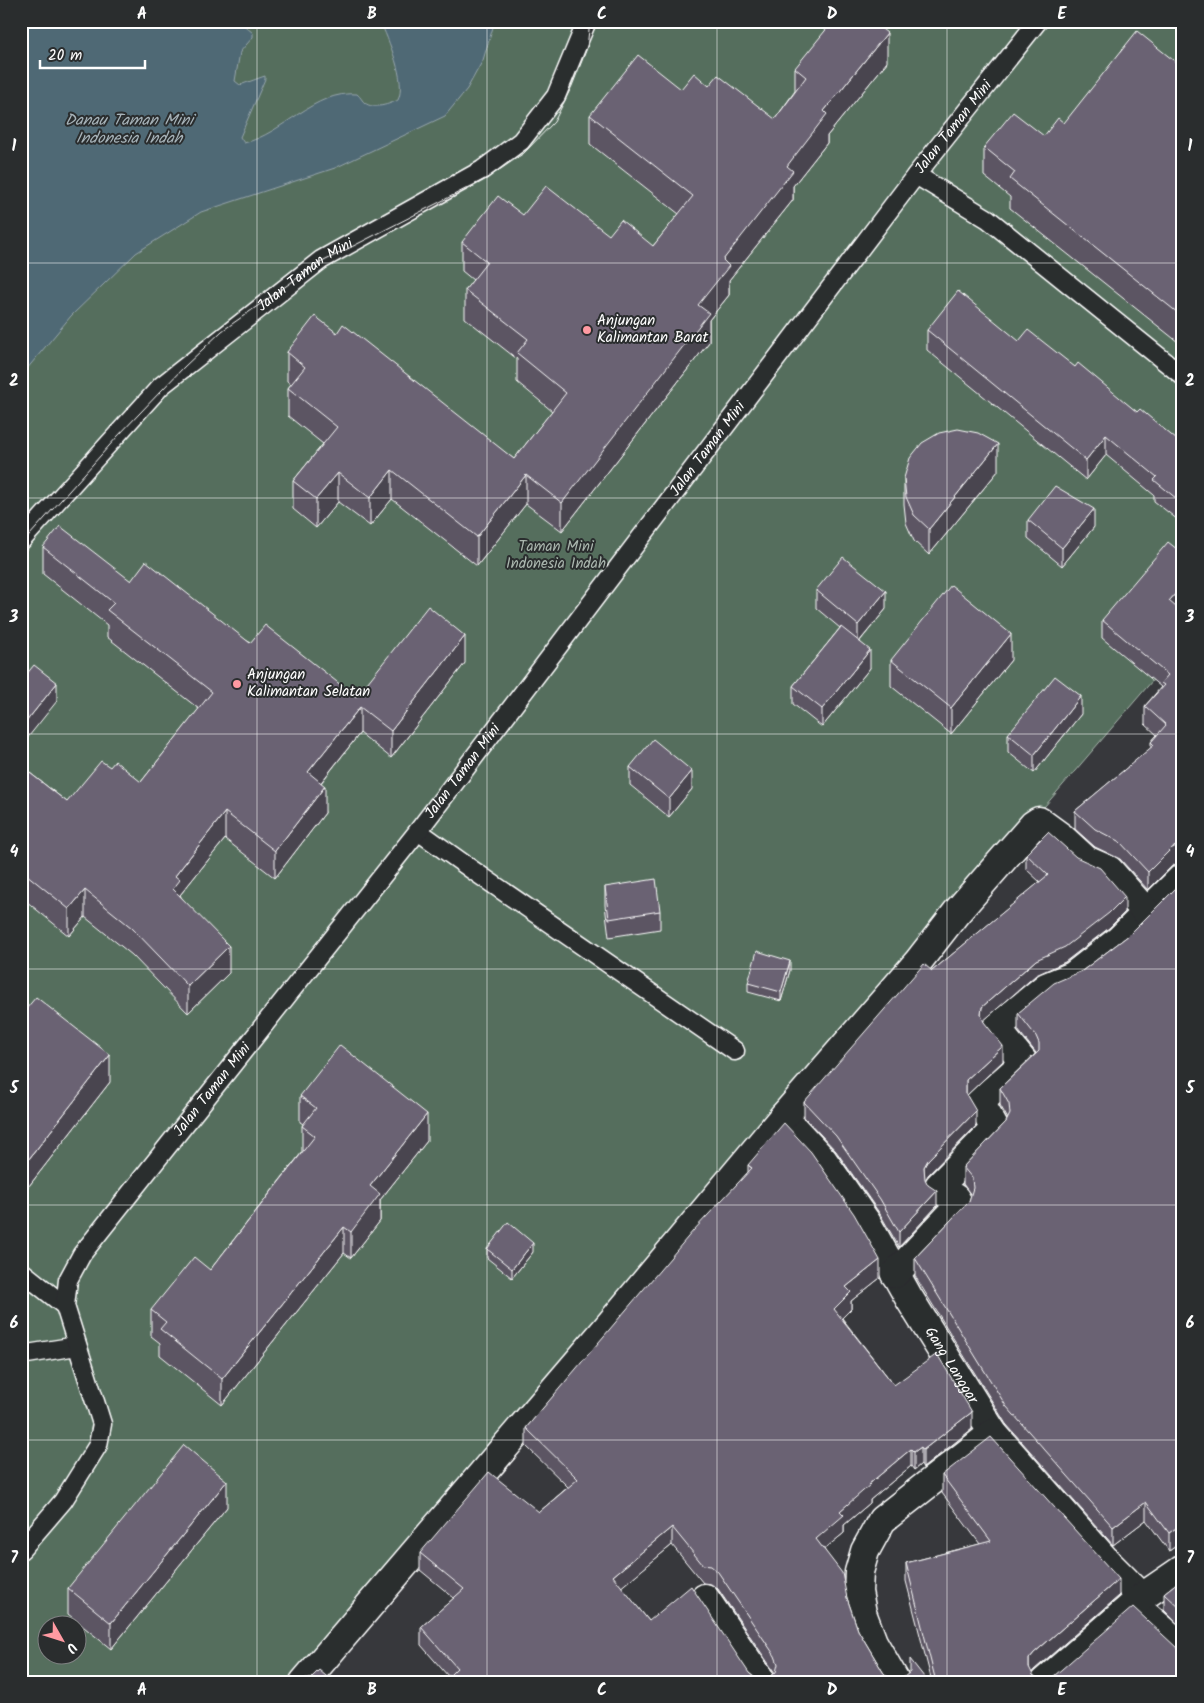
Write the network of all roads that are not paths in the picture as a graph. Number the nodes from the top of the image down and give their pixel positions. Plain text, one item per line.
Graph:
1 (587, 21) edge
2 (1038, 21) edge
3 (916, 175) junction
4 (1183, 376) edge
5 (21, 541) edge
6 (418, 831) junction
7 (1183, 878) edge
8 (1147, 913) junction
9 (735, 1052) dead end
10 (783, 1117) junction
11 (21, 1271) edge
12 (895, 1274) junction
13 (65, 1306) junction
14 (77, 1346) junction
15 (21, 1355) edge
16 (992, 1433) junction
17 (21, 1550) edge
18 (1183, 1569) edge
19 (705, 1598) dead end
20 (1138, 1601) junction
21 (1183, 1651) edge
22 (304, 1682) edge
23 (762, 1682) edge
24 (896, 1682) edge
25 (1044, 1682) edge

1 - 5 lane, Jalan Taman Mini
2 - 3 lane, Jalan Taman Mini
3 - 4 lane
3 - 6 lane, Jalan Taman Mini
6 - 9 lane
6 - 13 lane, Jalan Taman Mini
7 - 8 street
8 - 10 street
8 - 12 street
10 - 12 street, Gang Langgar
10 - 22 street
11 - 13 lane
12 - 16 street, Gang Langgar
13 - 14 lane, Jalan Taman Mini
14 - 15 lane
14 - 17 lane, Jalan Taman Mini
16 - 20 street, Gang Langgar
16 - 24 street
18 - 20 street
19 - 23 street
20 - 21 street, Gang Langgar
20 - 25 street

